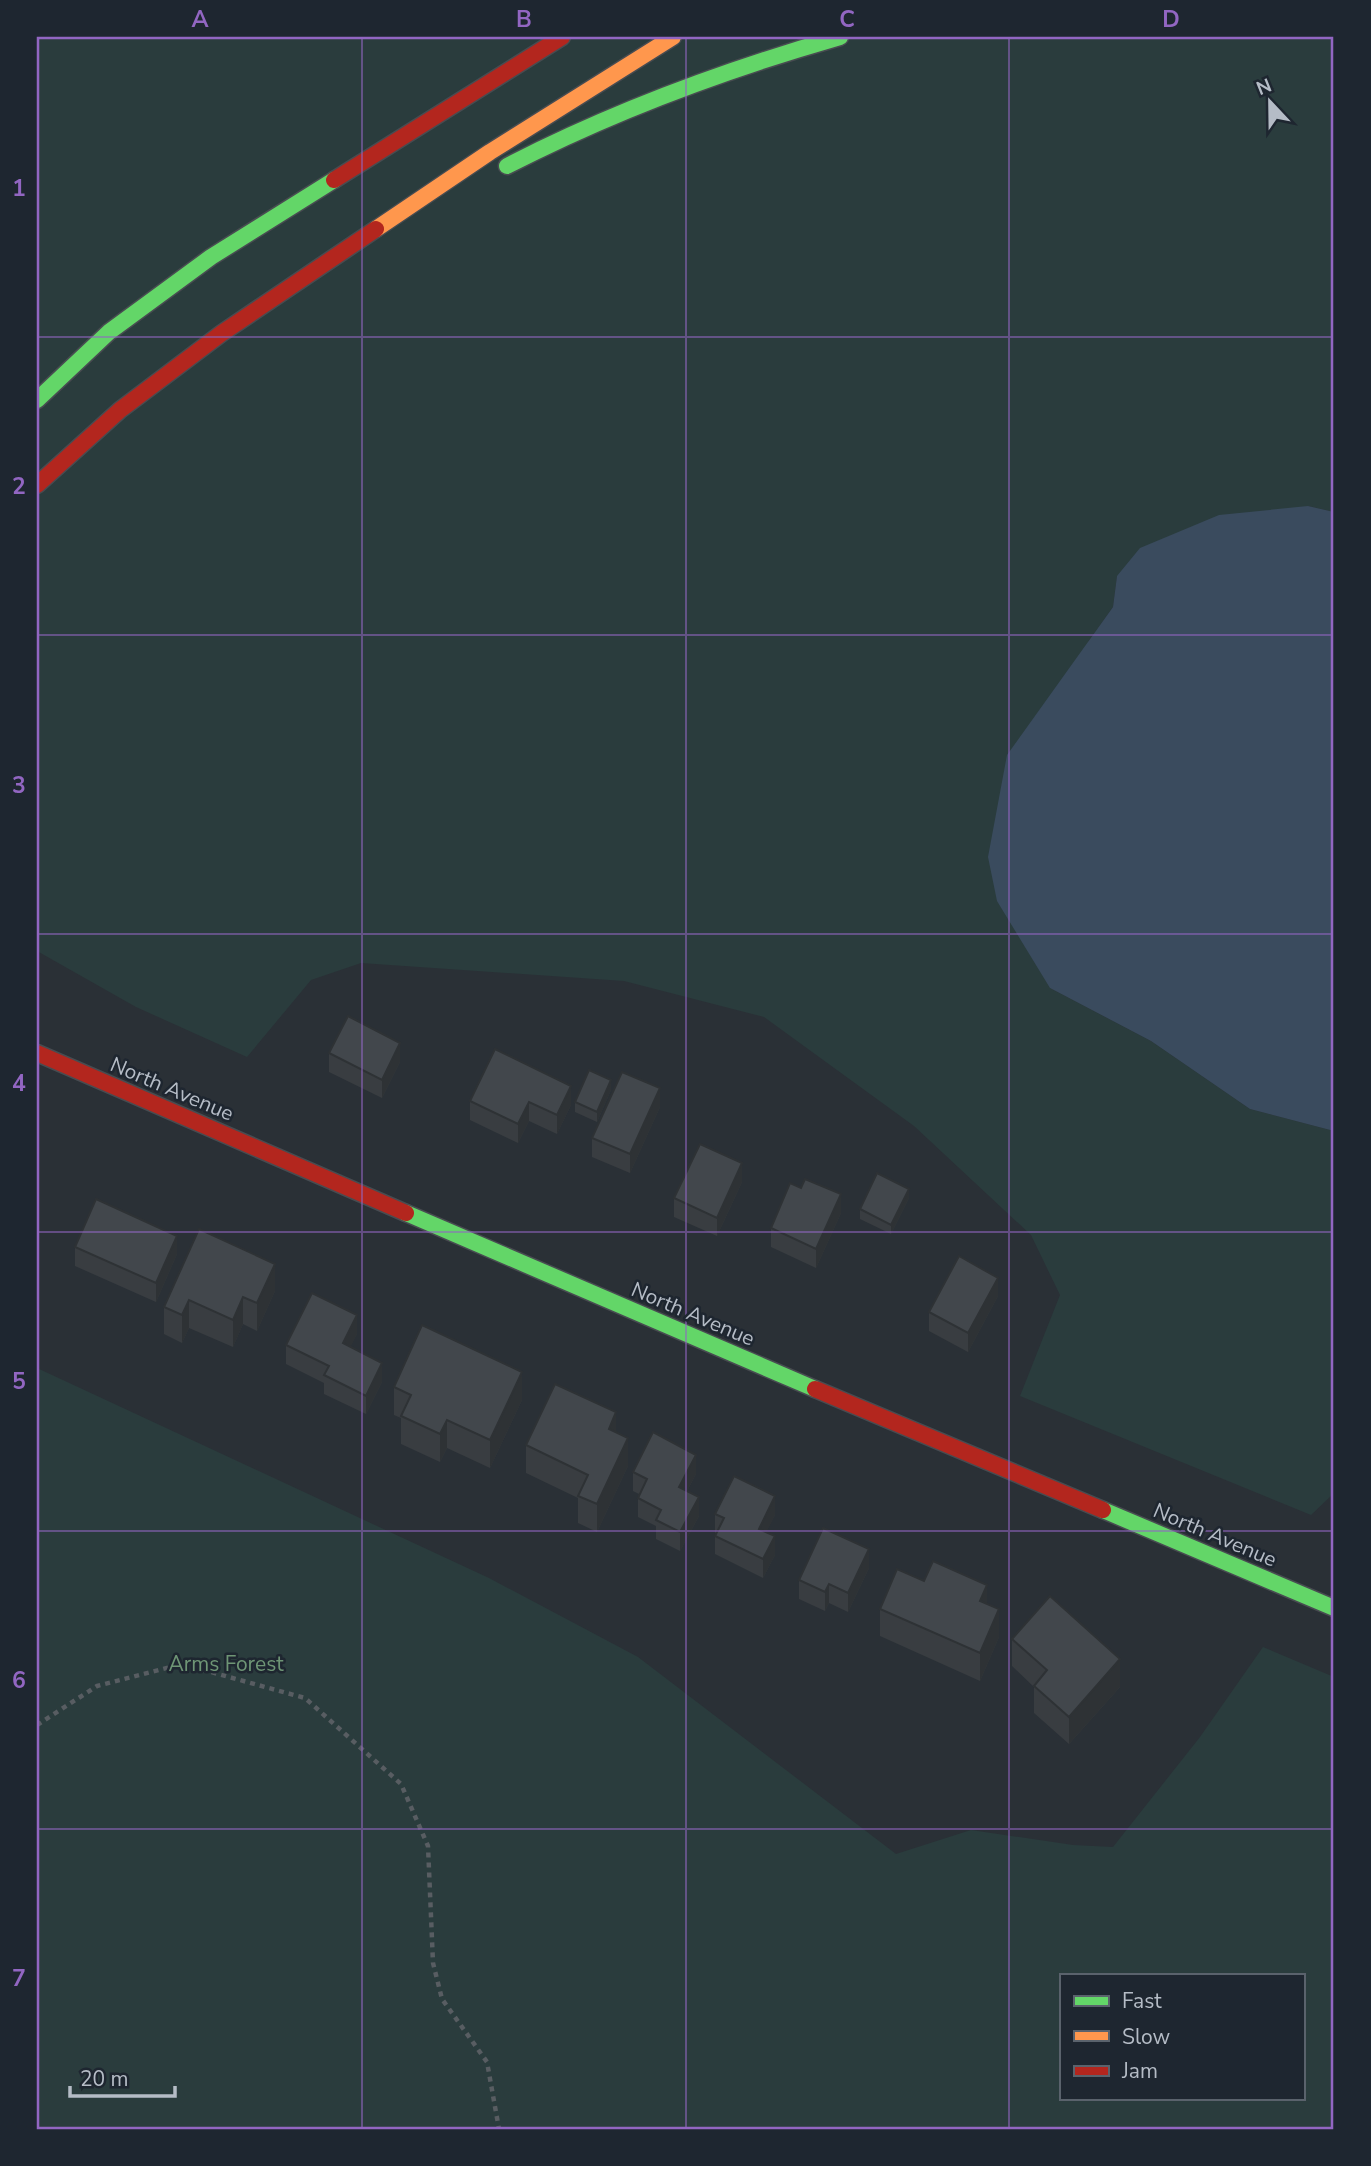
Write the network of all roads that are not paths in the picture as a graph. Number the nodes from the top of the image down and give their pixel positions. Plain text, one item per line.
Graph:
1 (562, 37) edge
2 (673, 37) edge
3 (840, 37) edge
4 (491, 175) dead end
5 (467, 188) dead end
6 (330, 262) junction
7 (37, 400) edge
8 (37, 485) edge
9 (37, 1053) edge
10 (1334, 1608) edge

1 - 7 main road
2 - 6 main road
3 - 4 main road
5 - 6 main road
6 - 8 main road
9 - 10 main road, North Avenue

